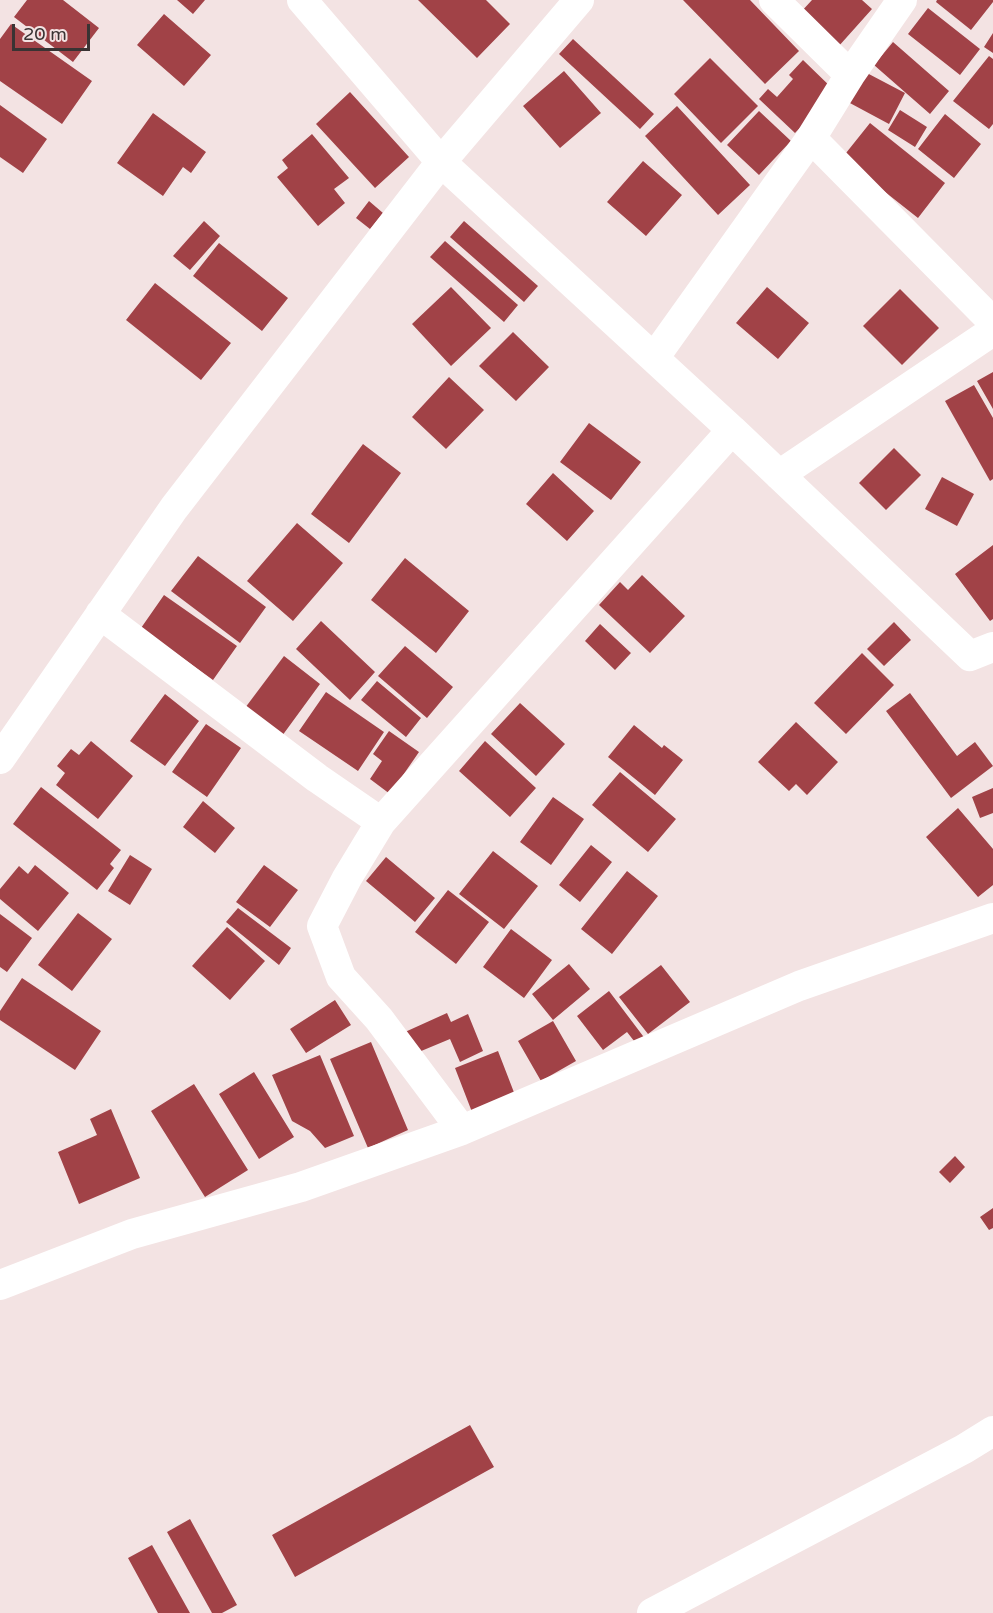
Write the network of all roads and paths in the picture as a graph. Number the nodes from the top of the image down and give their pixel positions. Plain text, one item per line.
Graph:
1 (302, 0) edge
2 (579, 0) edge
3 (774, 0) edge
4 (902, 0) edge
5 (850, 75) junction
6 (811, 138) junction
7 (441, 162) junction
8 (993, 322) edge
9 (993, 331) edge
10 (654, 358) junction
11 (732, 430) junction
12 (779, 475) junction
13 (100, 614) junction
14 (993, 647) edge
15 (0, 759) edge
16 (381, 822) junction
17 (993, 918) edge
18 (462, 1130) junction
19 (0, 1285) edge
20 (993, 1431) edge
21 (993, 1437) edge
22 (964, 1449) junction
23 (652, 1613) edge

1 - 7 street
2 - 7 street
3 - 5 street
4 - 5 street
5 - 6 street
6 - 8 street
6 - 10 street
7 - 10 street
7 - 13 street
9 - 12 street
10 - 11 street
11 - 12 street
11 - 16 street
12 - 14 street
13 - 15 street
13 - 16 street
16 - 18 street
17 - 18 street
18 - 19 street
20 - 22 street
21 - 22 street
22 - 23 street

